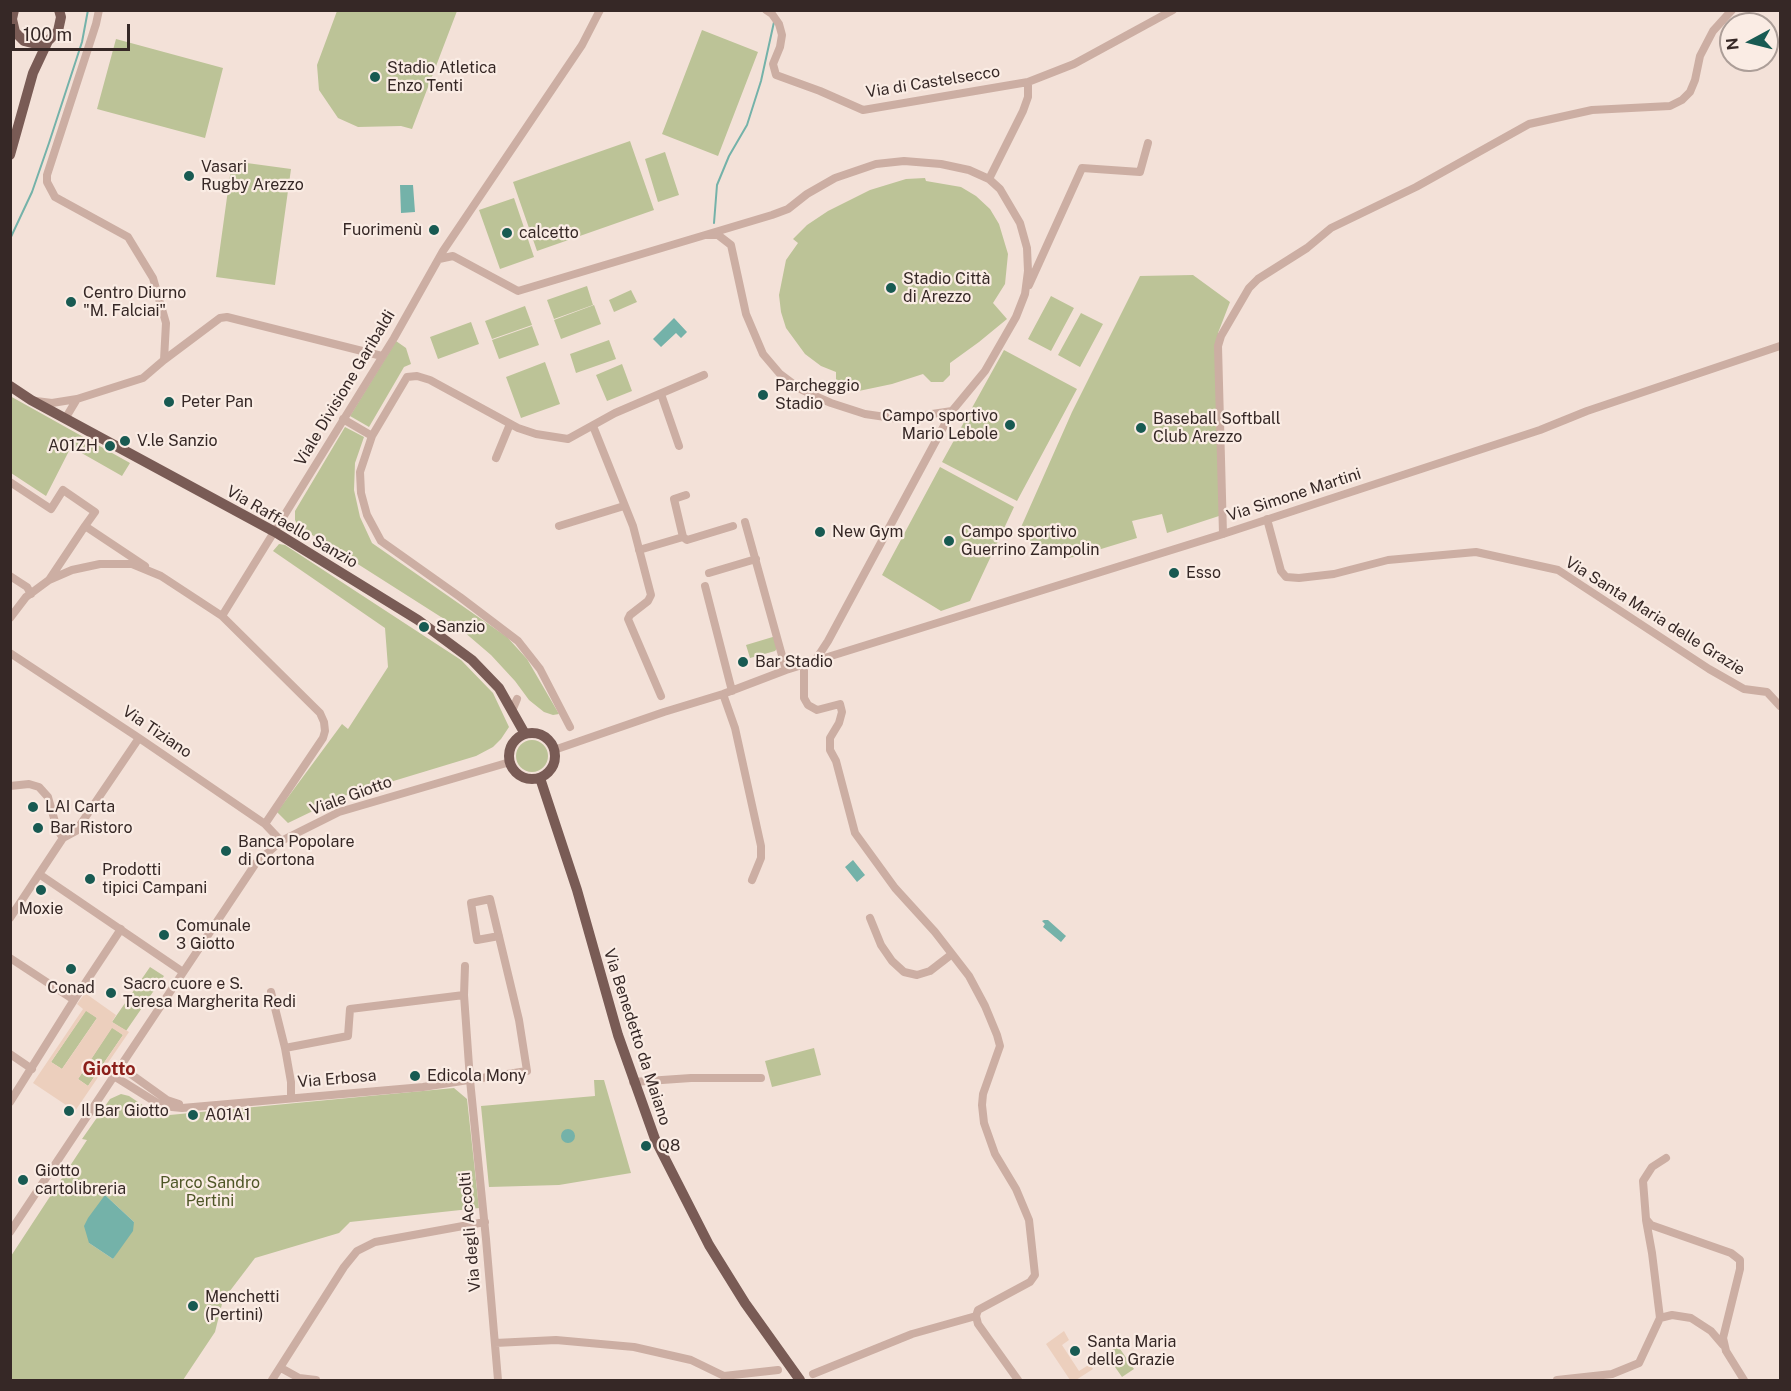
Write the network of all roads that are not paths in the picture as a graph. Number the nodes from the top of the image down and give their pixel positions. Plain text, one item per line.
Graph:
1 (14, 10) edge
2 (59, 10) edge
3 (99, 10) edge
4 (600, 10) edge
5 (766, 10) edge
6 (1173, 10) edge
7 (1732, 10) edge
8 (11, 25) edge
9 (48, 41) junction
10 (30, 44) junction
11 (33, 73) junction
12 (1028, 82) junction
13 (1148, 144) dead end
14 (10, 155) edge
15 (989, 179) junction
16 (701, 235) junction
17 (452, 239) junction
18 (441, 255) junction
19 (453, 256) junction
20 (1025, 294) junction
21 (1780, 346) edge
22 (382, 356) junction
23 (164, 360) junction
24 (704, 375) dead end
25 (10, 386) edge
26 (661, 394) junction
27 (77, 399) junction
28 (30, 400) junction
29 (952, 411) junction
30 (65, 419) junction
31 (343, 419) junction
32 (510, 424) junction
33 (593, 426) junction
34 (372, 436) junction
35 (679, 446) dead end
36 (496, 458) dead end
37 (10, 482) edge
38 (686, 495) dead end
39 (624, 506) junction
40 (1267, 519) junction
41 (745, 522) dead end
42 (85, 526) junction
43 (559, 526) dead end
44 (733, 526) dead end
45 (275, 532) junction
46 (1223, 534) junction
47 (683, 537) junction
48 (639, 550) junction
49 (756, 559) junction
50 (710, 573) dead end
51 (10, 576) edge
52 (161, 576) junction
53 (49, 580) junction
54 (705, 586) dead end
55 (30, 594) junction
56 (222, 616) junction
57 (10, 618) edge
58 (10, 653) edge
59 (814, 662) junction
60 (804, 665) junction
61 (786, 670) junction
62 (728, 693) junction
63 (661, 696) dead end
64 (517, 699) dead end
65 (1780, 705) edge
66 (512, 711) junction
67 (570, 727) dead end
68 (525, 734) junction
69 (140, 738) junction
70 (554, 750) junction
71 (510, 762) junction
72 (540, 778) junction
73 (10, 786) edge
74 (265, 824) junction
75 (63, 838) junction
76 (281, 841) junction
77 (39, 874) junction
78 (752, 880) dead end
79 (10, 918) edge
80 (870, 918) dead end
81 (121, 929) junction
82 (499, 936) junction
83 (952, 954) junction
84 (10, 958) edge
85 (465, 966) dead end
86 (183, 972) junction
87 (271, 992) dead end
88 (465, 995) junction
89 (74, 1000) junction
90 (285, 1048) junction
91 (10, 1054) edge
92 (121, 1067) junction
93 (32, 1069) junction
94 (114, 1076) junction
95 (761, 1078) dead end
96 (470, 1080) junction
97 (633, 1082) junction
98 (291, 1098) junction
99 (10, 1102) edge
100 (207, 1105) junction
101 (1666, 1158) dead end
102 (1646, 1219) junction
103 (484, 1222) junction
104 (10, 1232) edge
105 (976, 1316) junction
106 (1660, 1318) junction
107 (495, 1343) junction
108 (1726, 1351) junction
109 (280, 1368) junction
110 (778, 1370) dead end
111 (813, 1374) dead end
112 (724, 1378) edge
113 (299, 1379) edge
114 (272, 1380) edge
115 (316, 1380) edge
116 (498, 1380) edge
117 (800, 1380) edge
118 (1018, 1380) edge
119 (1557, 1380) edge
120 (1744, 1380) edge

1 - 8 main road
2 - 9 main road
3 - 23 street
4 - 17 street
5 - 12 street, Via di Castelsecco
6 - 12 street, Via di Castelsecco
7 - 46 street
8 - 10 main road
9 - 10 main road
9 - 11 main road
10 - 11 main road
11 - 14 main road
12 - 15 street
13 - 20 street
15 - 16 street
15 - 20 street
16 - 19 street
16 - 29 street
17 - 18 street
17 - 19 street
18 - 19 street
18 - 22 street, Viale Divisione Garibaldi
20 - 29 street
21 - 40 street, Via Simone Martini
22 - 23 street
22 - 31 street, Viale Divisione Garibaldi
23 - 27 street
24 - 26 street
25 - 28 main road, Via Raffaello Sanzio
26 - 33 street
26 - 35 street
27 - 28 street
27 - 30 street
28 - 30 main road, Via Raffaello Sanzio
29 - 59 street
30 - 45 main road, Via Raffaello Sanzio
31 - 34 street
31 - 45 street, Viale Divisione Garibaldi
32 - 33 street
32 - 34 street
32 - 36 street
33 - 39 street
34 - 67 street
37 - 42 street
38 - 47 street
39 - 43 street
39 - 48 street
40 - 46 street, Via Simone Martini
40 - 65 street, Via Santa Maria delle Grazie
41 - 49 street
42 - 52 street
42 - 53 street
44 - 47 street
45 - 56 street, Viale Divisione Garibaldi
45 - 66 main road, Via Raffaello Sanzio
46 - 59 street, Via Simone Martini
47 - 48 street
48 - 63 street
49 - 50 street
49 - 61 street
51 - 55 street
52 - 53 street
52 - 56 street
53 - 55 street
54 - 62 street
55 - 57 street
56 - 74 street
58 - 69 street, Via Tiziano
59 - 60 street
60 - 61 street
60 - 83 street
61 - 62 street
62 - 70 street
62 - 78 street
64 - 66 street
66 - 68 main road, Via Raffaello Sanzio
68 - 70 main road
68 - 71 main road
69 - 74 street, Via Tiziano
69 - 75 street
70 - 72 main road
71 - 72 main road
71 - 76 street, Viale Giotto
72 - 97 main road, Via Benedetto da Maiano
73 - 75 street
74 - 76 street, Via Tiziano
75 - 77 street
76 - 86 street, Viale Giotto
77 - 79 street
77 - 81 street
80 - 83 street
81 - 86 street
81 - 89 street
82 - 82 street
82 - 96 street, Via Erbosa
83 - 105 street
84 - 89 street
85 - 88 street, Via degli Accolti
86 - 92 street, Viale Giotto
87 - 90 street
88 - 90 street
88 - 96 street, Via degli Accolti
89 - 93 street
90 - 98 street
91 - 93 street
92 - 94 street, Viale Giotto
92 - 100 street, Via Erbosa
93 - 99 street
94 - 100 street, Via Erbosa
94 - 104 street, Viale Giotto
95 - 97 street
96 - 98 street, Via Erbosa
96 - 103 street, Via degli Accolti
97 - 117 main road, Via Benedetto da Maiano
98 - 100 street, Via Erbosa
101 - 102 street
102 - 106 street
102 - 108 street
103 - 107 street, Via degli Accolti
103 - 109 street
105 - 111 street
105 - 118 street
106 - 108 street
106 - 119 street
107 - 112 street
107 - 116 street, Via degli Accolti
108 - 120 street
109 - 113 street
109 - 114 street
110 - 112 street
113 - 115 street

